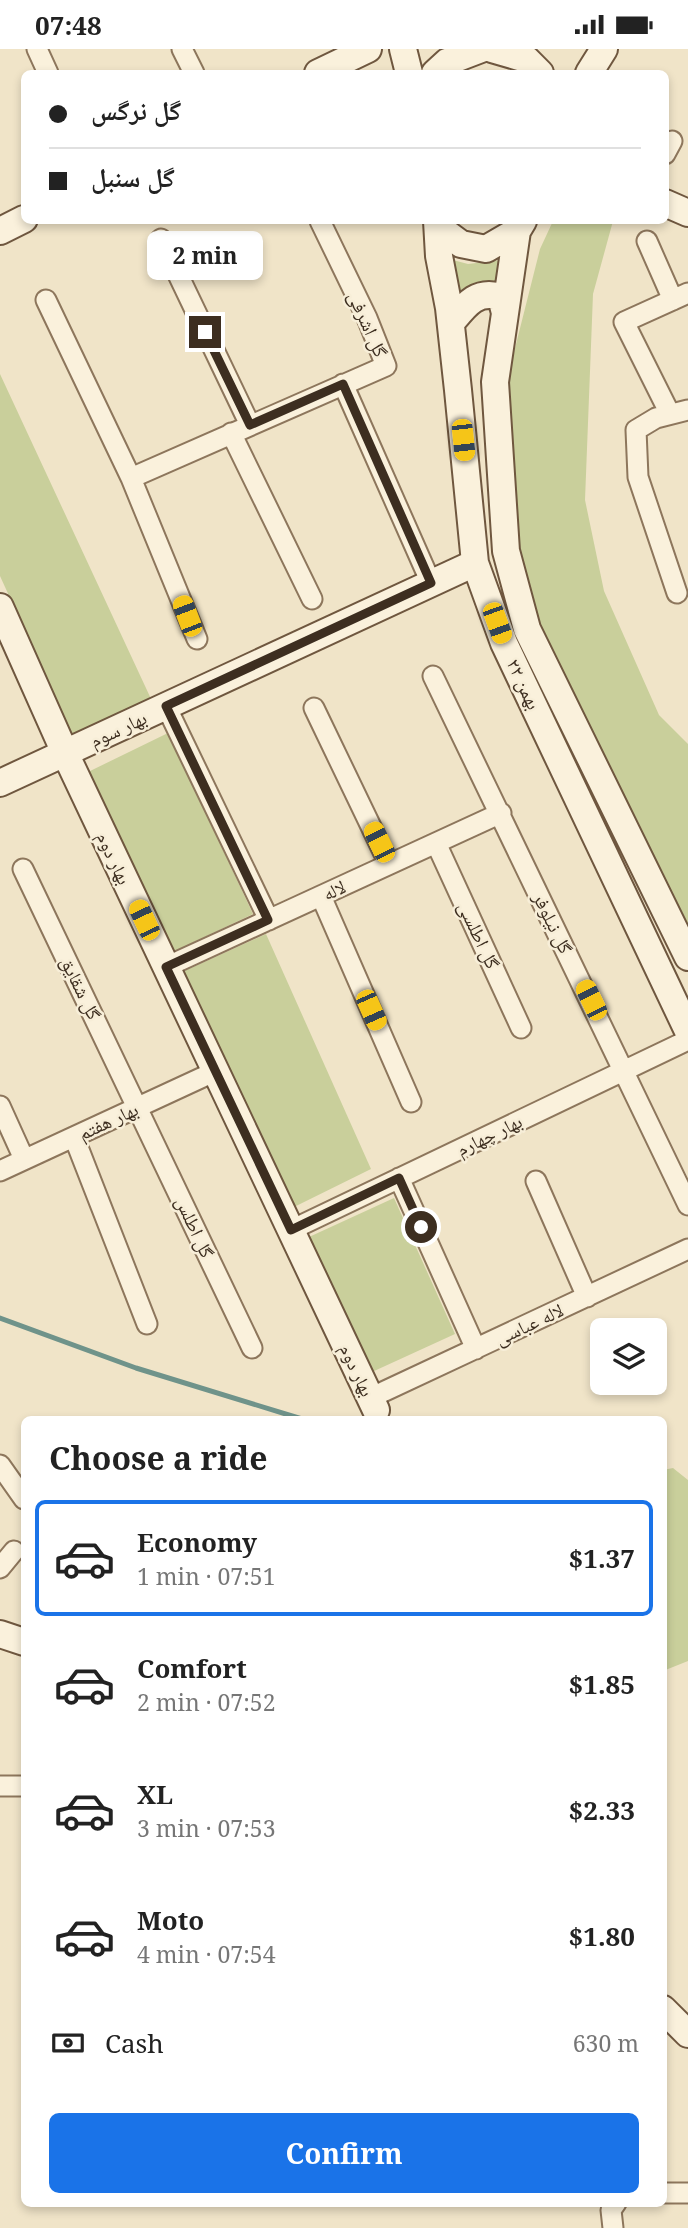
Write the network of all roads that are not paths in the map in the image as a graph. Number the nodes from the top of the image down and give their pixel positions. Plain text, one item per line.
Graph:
1 (37, 49) edge
2 (181, 49) edge
3 (368, 49) edge
4 (403, 49) edge
5 (481, 49) edge
6 (492, 49) edge
7 (604, 49) edge
8 (535, 61) edge
9 (47, 70) edge
10 (192, 70) edge
11 (324, 70) edge
12 (408, 70) edge
13 (438, 70) edge
14 (591, 70) edge
15 (669, 205) edge
16 (688, 213) edge
17 (21, 220) edge
18 (321, 224) edge
19 (437, 224) edge
20 (520, 226) edge
21 (0, 231) edge
22 (161, 239) dead end
23 (647, 241) dead end
24 (681, 296) edge
25 (46, 300) dead end
26 (505, 313) junction
27 (451, 323) junction
28 (343, 384) junction
29 (679, 412) edge
30 (240, 429) junction
31 (131, 478) junction
32 (475, 563) junction
33 (431, 583) junction
34 (677, 593) dead end
35 (312, 599) dead end
36 (0, 607) edge
37 (197, 639) dead end
38 (433, 676) dead end
39 (166, 706) junction
40 (314, 708) dead end
41 (65, 753) junction
42 (0, 783) edge
43 (501, 813) junction
44 (436, 843) junction
45 (389, 864) junction
46 (23, 869) dead end
47 (321, 896) junction
48 (268, 920) junction
49 (688, 957) edge
50 (166, 967) junction
51 (522, 1028) dead end
52 (688, 1031) edge
53 (688, 1040) edge
54 (625, 1070) junction
55 (216, 1071) junction
56 (411, 1102) dead end
57 (0, 1106) edge
58 (138, 1107) junction
59 (74, 1137) junction
60 (24, 1159) junction
61 (0, 1171) edge
62 (399, 1178) junction
63 (536, 1181) dead end
64 (688, 1205) edge
65 (291, 1230) junction
66 (688, 1249) edge
67 (587, 1297) junction
68 (147, 1324) dead end
69 (253, 1348) dead end
70 (476, 1349) junction
71 (373, 1404) joint
72 (0, 1465) edge
73 (21, 1495) edge
74 (14, 1551) dead end
75 (0, 1568) edge
76 (0, 1634) edge
77 (21, 1641) edge
78 (0, 1786) edge
79 (21, 1786) edge
80 (667, 2013) edge
81 (688, 2034) edge
82 (667, 2193) edge
83 (688, 2193) edge
84 (613, 2207) edge
85 (613, 2228) edge

1 - 9 street
2 - 10 street
3 - 11 main road
4 - 12 main road
5 - 13 main road
6 - 8 main road
7 - 14 main road
15 - 16 main road
17 - 21 main road
18 - 28 street, گل اشرفی
19 - 20 main road
19 - 27 main road, ۲۲ بهمن
20 - 26 main road, ۲۲ بهمن
22 - 30 street
23 - 24 street
24 - 29 street
25 - 31 street
26 - 27 main road
26 - 49 main road, ۲۲ بهمن
27 - 32 main road, ۲۲ بهمن
28 - 30 street, گل اشرفی
28 - 33 street
29 - 34 street
30 - 31 street, گل اشرفی
30 - 35 street
31 - 37 street
32 - 33 main road, بهار سوم
32 - 52 main road, ۲۲ بهمن
33 - 39 main road, بهار سوم
36 - 41 main road, بهار دوم
38 - 43 street, گل نیلوفر
39 - 41 main road, بهار سوم
39 - 48 street
40 - 45 street
41 - 42 main road, بهار سوم
41 - 50 main road, بهار دوم
43 - 44 street, لاله
43 - 54 street, گل نیلوفر
44 - 45 street, لاله
44 - 51 street, گل اطلسی
45 - 47 street, لاله
46 - 58 street, گل شقایق
47 - 48 street, لاله
47 - 56 street
48 - 50 street, لاله
50 - 55 main road, بهار دوم
53 - 54 street, بهار چهارم
54 - 62 street, بهار چهارم
54 - 64 street, گل نیلوفر
55 - 58 street, بهار هفتم
55 - 65 main road, بهار دوم
57 - 60 street
58 - 59 street, بهار هفتم
58 - 69 street, گل اطلس
59 - 60 street, بهار هفتم
59 - 68 street
60 - 61 street, بهار هفتم
62 - 65 street, بهار چهارم
62 - 70 street
63 - 67 street
65 - 71 main road, بهار دوم
66 - 67 street, لاله عباسی
67 - 70 street, لاله عباسی
70 - 71 street, لاله عباسی
72 - 73 street
74 - 75 street
76 - 77 main road
78 - 79 street
80 - 81 main road
82 - 83 street
84 - 85 street

